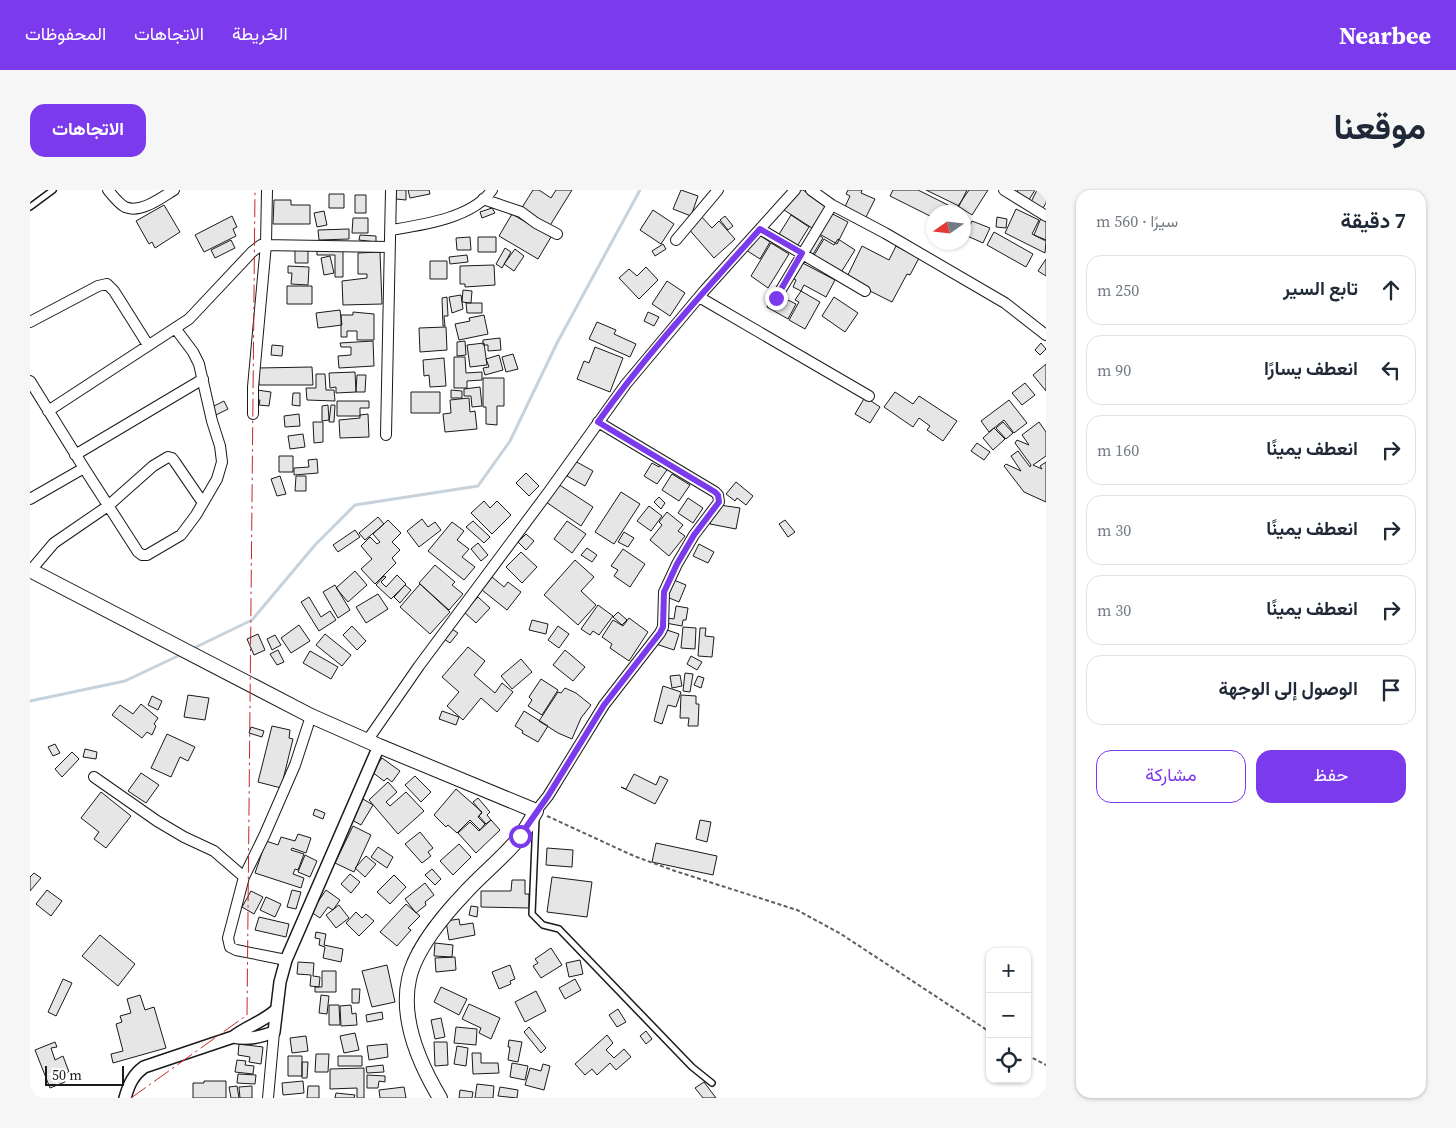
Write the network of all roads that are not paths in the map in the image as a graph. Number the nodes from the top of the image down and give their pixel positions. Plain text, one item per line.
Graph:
1 (53, 190) edge
2 (108, 190) edge
3 (174, 190) edge
4 (268, 190) edge
5 (391, 190) edge
6 (492, 190) edge
7 (718, 190) edge
8 (794, 190) edge
9 (810, 190) edge
10 (1004, 190) edge
11 (484, 199) junction
12 (832, 205) junction
13 (30, 207) edge
14 (1046, 216) edge
15 (760, 229) junction
16 (391, 230) junction
17 (557, 234) dead end
18 (676, 240) dead end
19 (266, 244) junction
20 (389, 247) junction
21 (802, 253) junction
22 (865, 291) dead end
23 (699, 297) junction
24 (776, 298) dead end
25 (30, 322) edge
26 (175, 328) junction
27 (1046, 334) edge
28 (148, 345) junction
29 (202, 379) junction
30 (30, 380) edge
31 (869, 396) dead end
32 (48, 411) junction
33 (253, 414) dead end
34 (598, 422) junction
35 (386, 435) dead end
36 (75, 455) junction
37 (84, 468) junction
38 (30, 499) edge
39 (202, 503) junction
40 (108, 506) junction
41 (31, 570) edge
42 (311, 716) junction
43 (373, 744) junction
44 (94, 777) dead end
45 (536, 811) junction
46 (244, 876) junction
47 (286, 960) junction
48 (276, 1010) junction
49 (274, 1032) junction
50 (233, 1037) junction
51 (712, 1082) dead end
52 (125, 1098) edge
53 (268, 1098) edge
54 (440, 1098) edge

1 - 13 lane
2 - 3 street
4 - 19 street
5 - 16 street
6 - 11 street
7 - 18 street
8 - 15 street
9 - 12 street
10 - 14 street
11 - 16 street
11 - 17 street
12 - 21 street
12 - 27 street
15 - 21 street
15 - 23 street
16 - 20 street
19 - 20 street
19 - 26 street
19 - 33 street
20 - 35 street
21 - 22 street
21 - 24 street
23 - 31 street
23 - 34 street
25 - 28 street
26 - 28 street
26 - 29 street
28 - 32 street
29 - 36 street
29 - 39 street
30 - 32 street
32 - 36 street
34 - 43 street
34 - 45 street
36 - 37 street
37 - 38 street
37 - 40 street
39 - 40 street
39 - 40 street
40 - 41 street
41 - 42 main road
42 - 43 main road
42 - 46 street
43 - 45 main road
43 - 47 street
44 - 46 street
45 - 51 lane
45 - 54 main road
46 - 47 street
47 - 48 street
48 - 49 street
48 - 50 street
49 - 50 street
49 - 53 street
50 - 52 street

